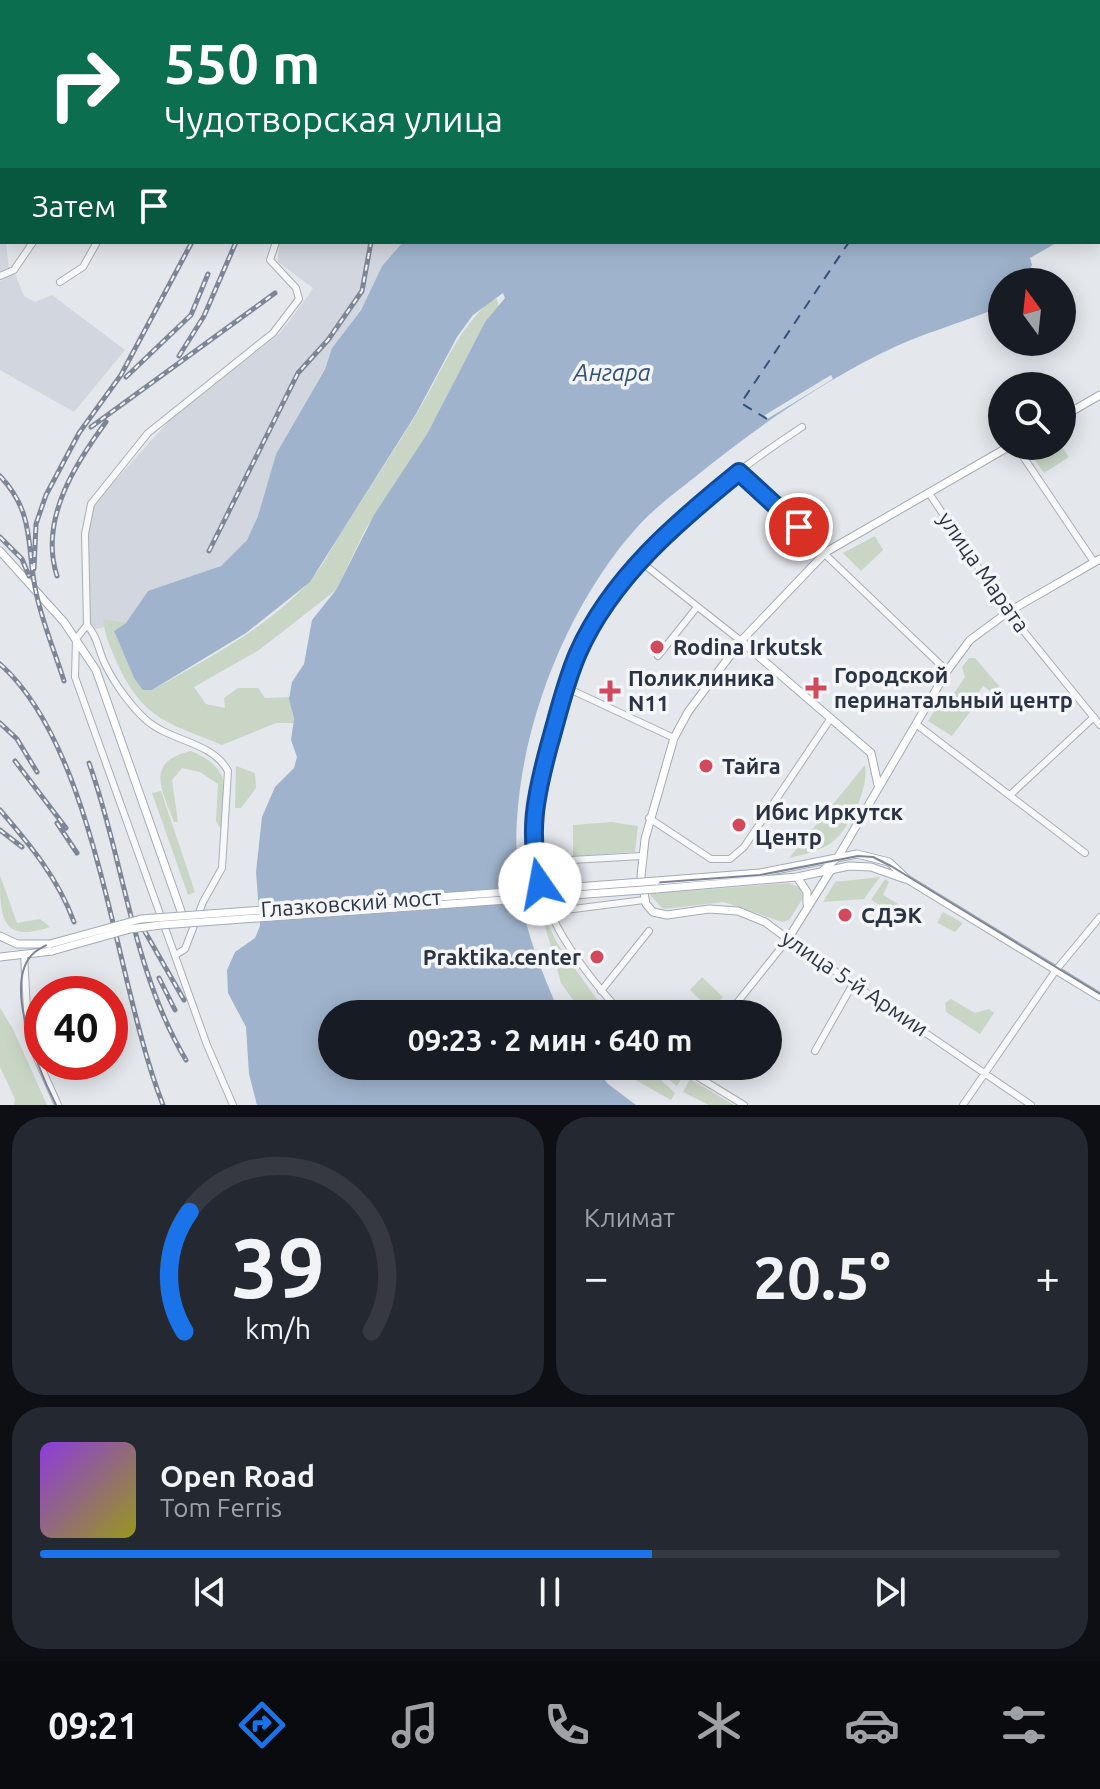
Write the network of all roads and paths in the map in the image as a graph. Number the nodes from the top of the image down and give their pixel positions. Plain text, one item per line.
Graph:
1 (32, 244) edge
2 (96, 244) edge
3 (275, 244) edge
4 (0, 276) edge
5 (60, 282) dead end
6 (1100, 395) edge
7 (1076, 409) edge
8 (802, 427) dead end
9 (988, 459) edge
10 (1026, 460) edge
11 (739, 472) junction
12 (929, 493) junction
13 (0, 551) edge
14 (826, 552) junction
15 (1097, 560) edge
16 (641, 562) junction
17 (697, 607) junction
18 (1008, 612) junction
19 (87, 625) junction
20 (76, 639) junction
21 (741, 641) junction
22 (658, 656) dead end
23 (947, 671) junction
24 (565, 687) junction
25 (1094, 717) junction
26 (831, 718) junction
27 (916, 724) junction
28 (1100, 725) edge
29 (674, 738) junction
30 (876, 793) junction
31 (1010, 795) junction
32 (649, 818) junction
33 (1085, 853) dead end
34 (642, 856) junction
35 (838, 857) junction
36 (535, 862) junction
37 (831, 870) junction
38 (821, 872) junction
39 (797, 877) junction
40 (907, 879) junction
41 (656, 885) junction
42 (644, 900) junction
43 (807, 906) junction
44 (549, 909) junction
45 (182, 914) junction
46 (1100, 917) edge
47 (649, 931) dead end
48 (0, 936) edge
49 (788, 939) junction
50 (34, 946) junction
51 (51, 947) junction
52 (24, 954) junction
53 (177, 954) junction
54 (0, 957) edge
55 (1056, 970) junction
56 (853, 984) junction
57 (601, 991) junction
58 (1100, 997) edge
59 (609, 1000) edge
60 (739, 1000) edge
61 (815, 1051) dead end
62 (986, 1071) junction
63 (703, 1080) edge
64 (58, 1105) edge
65 (233, 1105) edge
66 (744, 1105) edge
67 (963, 1105) edge
68 (1031, 1105) edge

1 - 4 street
2 - 5 street
3 - 19 street
6 - 7 main road
8 - 11 street
9 - 12 main road
10 - 15 street
11 - 14 street
11 - 16 street
12 - 14 main road
12 - 18 street, улица Марата
13 - 20 main road
14 - 21 main road
14 - 23 street
15 - 18 main road
16 - 17 street
16 - 24 street
17 - 21 street
17 - 22 street
18 - 23 main road
18 - 25 street, улица Марата
19 - 20 street
19 - 53 street
20 - 45 main road
20 - 53 street
21 - 26 main road
21 - 29 main road
23 - 27 main road
24 - 29 street
24 - 36 street
25 - 28 street, улица Марата
25 - 31 street
26 - 30 main road
26 - 32 street
27 - 30 main road
27 - 31 street
29 - 32 main road
30 - 35 main road
31 - 33 street
32 - 34 main road
34 - 36 street
34 - 42 main road
35 - 38 main road
35 - 40 main road
35 - 41 main road
36 - 44 street
37 - 38 main road
37 - 40 main road
37 - 43 main road
38 - 39 main road
39 - 41 main road
39 - 43 main road
40 - 55 main road
41 - 45 main road, Глазковский мост, bridge
41 - 51 main road, Глазковский мост, bridge
42 - 44 street
42 - 49 main road, улица 5-й Армии
43 - 49 main road
44 - 57 street
45 - 51 main road, Глазковский мост, bridge
46 - 55 street
47 - 57 street
48 - 50 main road
49 - 56 street, улица 5-й Армии
49 - 60 street
50 - 51 main road
50 - 52 main road
51 - 52 main road
52 - 54 main road
52 - 64 street
53 - 65 street
55 - 58 main road
55 - 62 street
56 - 61 street
56 - 62 street, улица 5-й Армии
57 - 59 street
62 - 67 street
62 - 68 street, улица 5-й Армии
63 - 66 street

